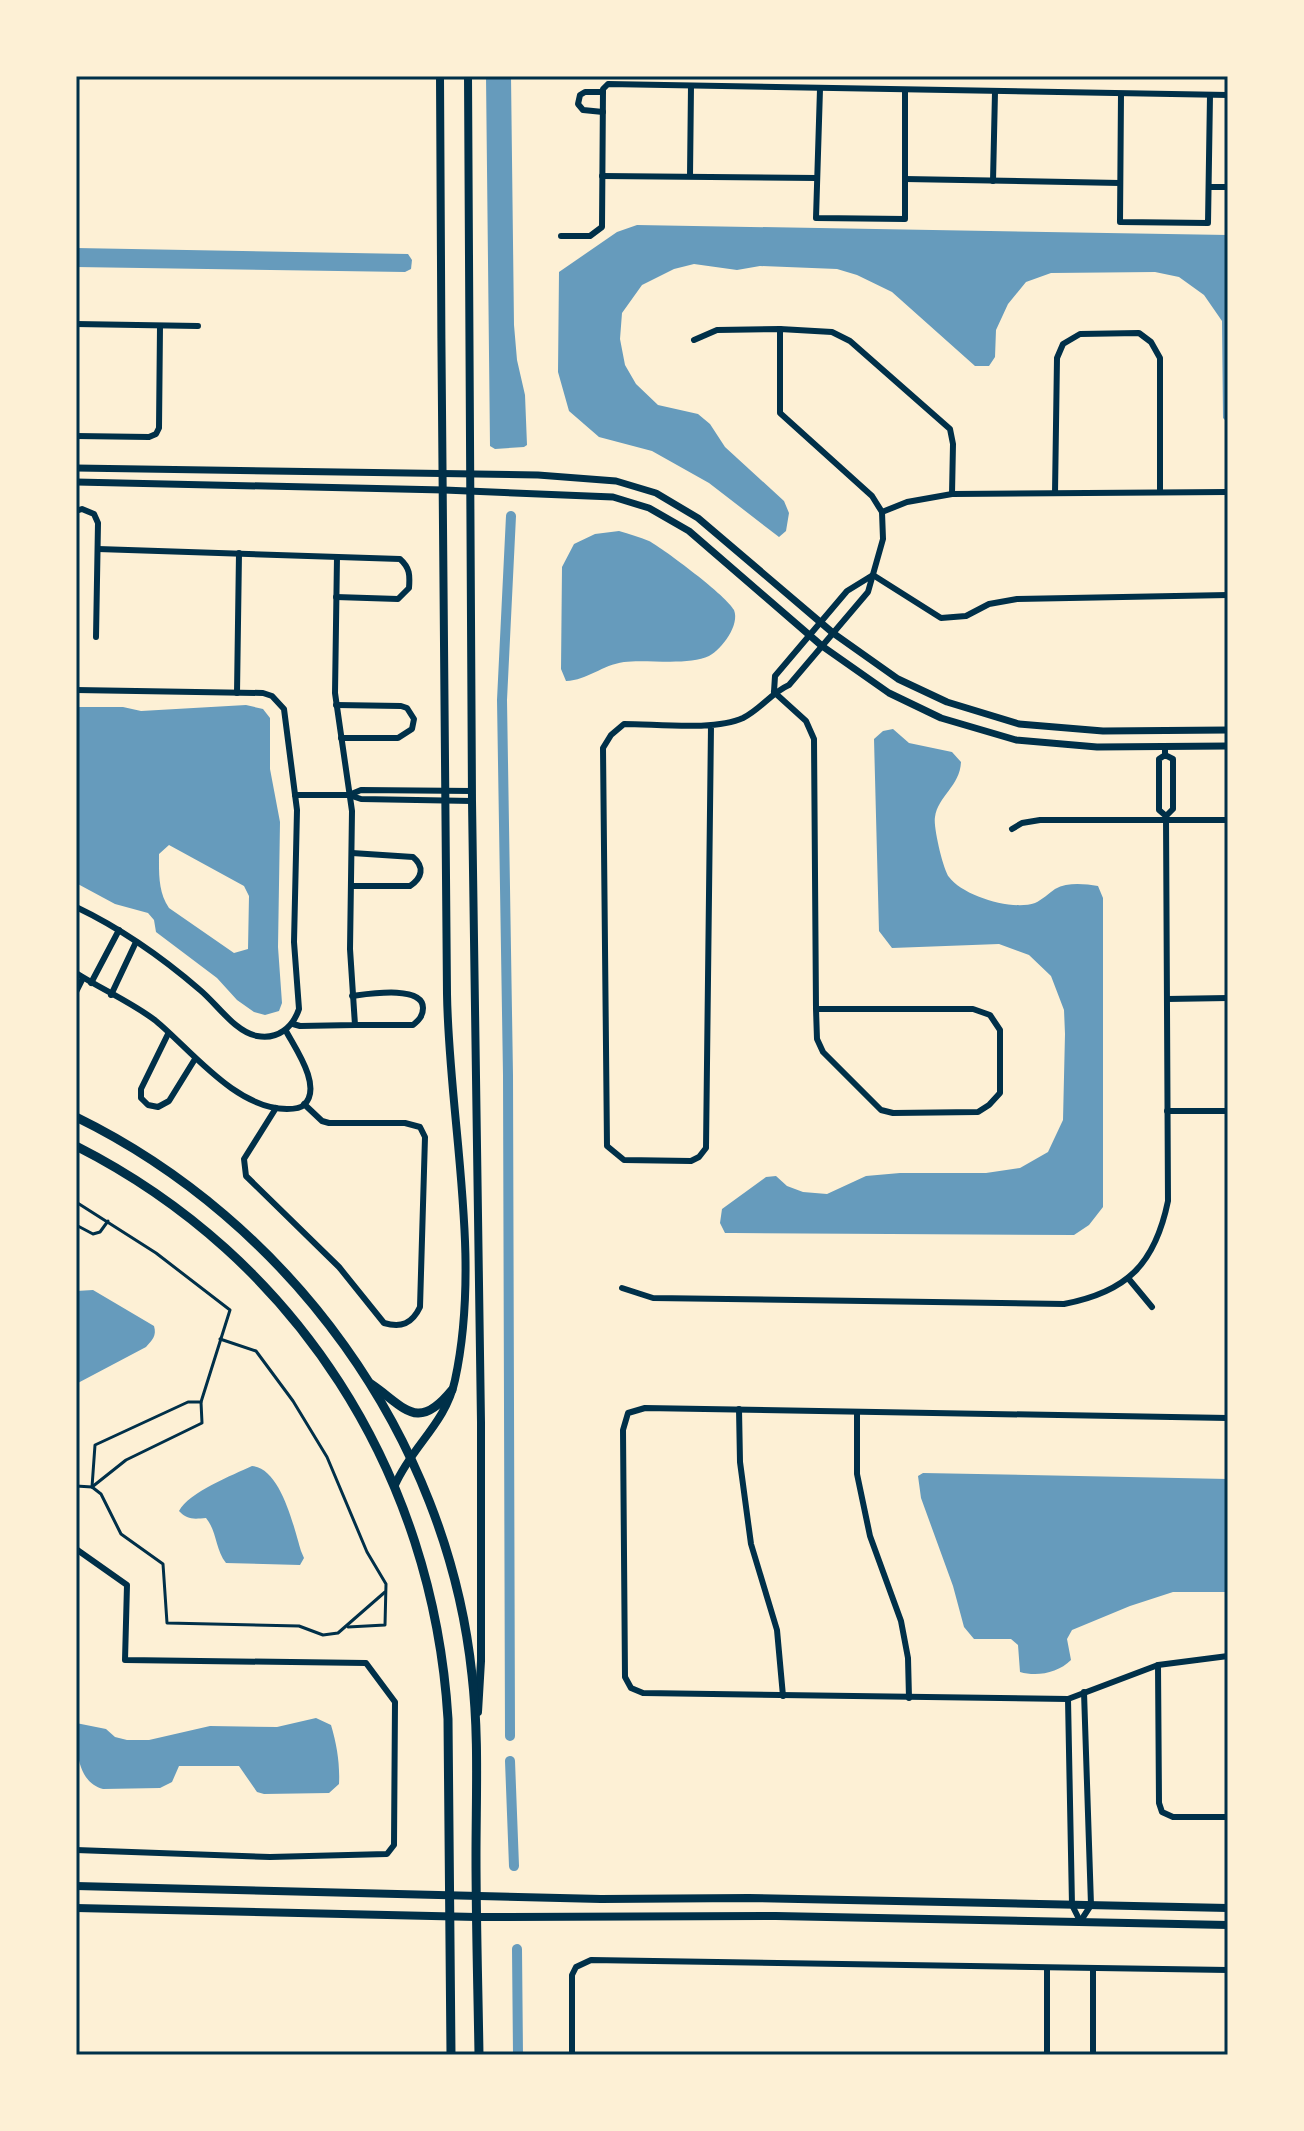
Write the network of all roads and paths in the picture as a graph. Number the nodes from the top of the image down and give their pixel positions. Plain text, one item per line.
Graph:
1 (440, 76) edge
2 (468, 76) edge
3 (691, 86) junction
4 (604, 89) junction
5 (820, 89) junction
6 (905, 90) junction
7 (995, 92) junction
8 (1121, 94) junction
9 (1210, 95) junction
10 (1228, 95) edge
11 (603, 112) junction
12 (602, 176) junction
13 (690, 176) junction
14 (817, 178) junction
15 (905, 179) junction
16 (993, 181) junction
17 (1120, 183) junction
18 (1209, 187) junction
19 (1228, 187) edge
20 (561, 236) dead end
21 (76, 324) edge
22 (160, 326) junction
23 (198, 326) dead end
24 (780, 329) junction
25 (694, 340) dead end
26 (76, 436) edge
27 (76, 468) edge
28 (471, 473) junction
29 (443, 474) junction
30 (76, 482) edge
31 (444, 490) junction
32 (1160, 492) junction
33 (1228, 492) edge
34 (472, 493) junction
35 (1055, 493) junction
36 (952, 494) junction
37 (76, 511) edge
38 (882, 512) junction
39 (98, 549) junction
40 (239, 553) junction
41 (337, 557) junction
42 (873, 575) junction
43 (1228, 595) edge
44 (336, 597) junction
45 (821, 623) junction
46 (833, 633) junction
47 (810, 635) junction
48 (96, 637) dead end
49 (822, 646) junction
50 (76, 690) edge
51 (774, 692) junction
52 (237, 693) junction
53 (336, 705) junction
54 (711, 726) junction
55 (1228, 730) edge
56 (341, 738) junction
57 (1228, 746) edge
58 (1165, 750) junction
59 (386, 791) junction
60 (295, 795) junction
61 (349, 795) junction
62 (444, 796) junction
63 (472, 796) junction
64 (387, 799) junction
65 (1166, 818) junction
66 (1228, 820) edge
67 (1012, 829) dead end
68 (352, 853) junction
69 (351, 886) junction
70 (76, 907) edge
71 (119, 930) junction
72 (136, 942) junction
73 (76, 973) edge
74 (83, 978) junction
75 (91, 983) junction
76 (76, 992) edge
77 (111, 995) junction
78 (352, 996) junction
79 (1228, 998) edge
80 (1167, 999) junction
81 (816, 1009) junction
82 (293, 1024) junction
83 (355, 1025) junction
84 (286, 1031) junction
85 (168, 1034) junction
86 (195, 1059) junction
87 (304, 1104) junction
88 (276, 1108) junction
89 (1167, 1111) junction
90 (1228, 1111) edge
91 (76, 1117) edge
92 (76, 1146) edge
93 (76, 1202) edge
94 (108, 1220) junction
95 (76, 1225) edge
96 (1128, 1278) junction
97 (622, 1288) dead end
98 (1152, 1307) dead end
99 (220, 1339) junction
100 (368, 1382) junction
101 (452, 1390) junction
102 (201, 1402) junction
103 (739, 1409) junction
104 (857, 1413) junction
105 (1228, 1418) edge
106 (409, 1457) junction
107 (395, 1485) junction
108 (76, 1486) edge
109 (92, 1487) junction
110 (76, 1549) edge
111 (385, 1592) junction
112 (348, 1627) junction
113 (1228, 1656) edge
114 (1158, 1665) junction
115 (1084, 1692) junction
116 (783, 1696) junction
117 (909, 1698) junction
118 (1068, 1699) junction
119 (476, 1748) junction
120 (1228, 1817) edge
121 (76, 1850) edge
122 (76, 1886) edge
123 (450, 1894) junction
124 (476, 1895) junction
125 (835, 1900) junction
126 (1072, 1905) junction
127 (1091, 1905) junction
128 (76, 1908) edge
129 (1228, 1908) edge
130 (450, 1916) junction
131 (476, 1917) junction
132 (835, 1917) junction
133 (1080, 1922) junction
134 (1228, 1925) edge
135 (1047, 1968) junction
136 (1093, 1968) junction
137 (1228, 1970) edge
138 (451, 2055) edge
139 (479, 2055) edge
140 (572, 2055) edge
141 (1047, 2055) edge
142 (1093, 2055) edge

1 - 29 main road
2 - 28 main road
3 - 4 street
3 - 5 street
3 - 13 street
4 - 11 street
4 - 11 street
5 - 6 street
5 - 14 street
6 - 7 street
6 - 15 street
7 - 8 street
7 - 16 street
8 - 9 street
8 - 17 street
9 - 10 street
9 - 18 street
11 - 12 street
12 - 13 street
12 - 20 street
13 - 14 street
14 - 15 street
15 - 16 street
16 - 17 street
17 - 18 street
18 - 19 street
21 - 22 street
22 - 23 street
22 - 26 street
24 - 25 street
24 - 36 street
24 - 38 street
27 - 29 street
28 - 29 street
28 - 34 main road
28 - 45 street
29 - 31 main road
30 - 31 street
31 - 34 street
31 - 62 main road
32 - 33 street
32 - 35 street
32 - 35 street
34 - 47 street
34 - 63 main road
35 - 36 street
36 - 38 street
37 - 39 street
38 - 42 street
39 - 40 street
39 - 48 street
40 - 41 street
40 - 52 street
41 - 44 street
41 - 44 street
42 - 43 street
42 - 45 street
42 - 46 street
44 - 53 street
45 - 46 street
45 - 47 street
46 - 49 street
46 - 55 street
47 - 49 street
47 - 51 street
49 - 51 street
49 - 58 street
50 - 52 street
51 - 54 street
51 - 81 street
52 - 60 street
53 - 56 street
53 - 56 street
54 - 54 street
56 - 61 street
57 - 58 street
58 - 65 street
58 - 65 street
59 - 61 street
59 - 62 street
59 - 64 street
60 - 61 street
60 - 82 street
61 - 64 street
61 - 68 street
62 - 63 street
62 - 64 street
62 - 101 main road
63 - 119 main road
65 - 66 street
65 - 67 street
65 - 80 street
68 - 69 street
68 - 69 street
69 - 78 street
70 - 71 street
71 - 72 street
71 - 75 street
72 - 77 street
72 - 84 street
73 - 74 street
74 - 75 street
74 - 76 street
75 - 77 street
77 - 85 street
78 - 83 street
78 - 83 street
79 - 80 street
80 - 89 street
81 - 81 street
82 - 83 street
82 - 84 street
84 - 87 street
85 - 86 street
85 - 86 street
86 - 88 street
87 - 88 street
87 - 88 street
89 - 90 street
89 - 96 street
91 - 100 highway
92 - 107 highway
93 - 94 lane
94 - 95 lane
94 - 99 lane
96 - 97 street
96 - 98 street
99 - 102 lane
99 - 111 lane
100 - 101 highway
100 - 106 highway
101 - 106 main road
102 - 109 lane
102 - 109 lane
103 - 104 street
103 - 116 street
103 - 116 street
104 - 105 street
104 - 117 street
106 - 107 main road
106 - 119 highway
107 - 123 highway
108 - 109 lane
109 - 112 lane
110 - 121 street
111 - 112 lane
111 - 112 lane
113 - 114 street
114 - 115 street
114 - 120 street
115 - 118 street
115 - 127 street
116 - 117 street
117 - 118 street
118 - 126 street
119 - 124 highway
122 - 123 main road
123 - 124 main road
123 - 130 highway
124 - 125 main road
124 - 131 highway
125 - 126 main road
125 - 132 street
126 - 127 main road
126 - 133 street
127 - 129 main road
127 - 133 street
128 - 130 main road
130 - 131 main road
130 - 138 highway
131 - 132 main road
131 - 139 highway
132 - 133 main road
133 - 134 main road
135 - 136 street
135 - 140 street
135 - 141 street
136 - 137 street
136 - 142 street

